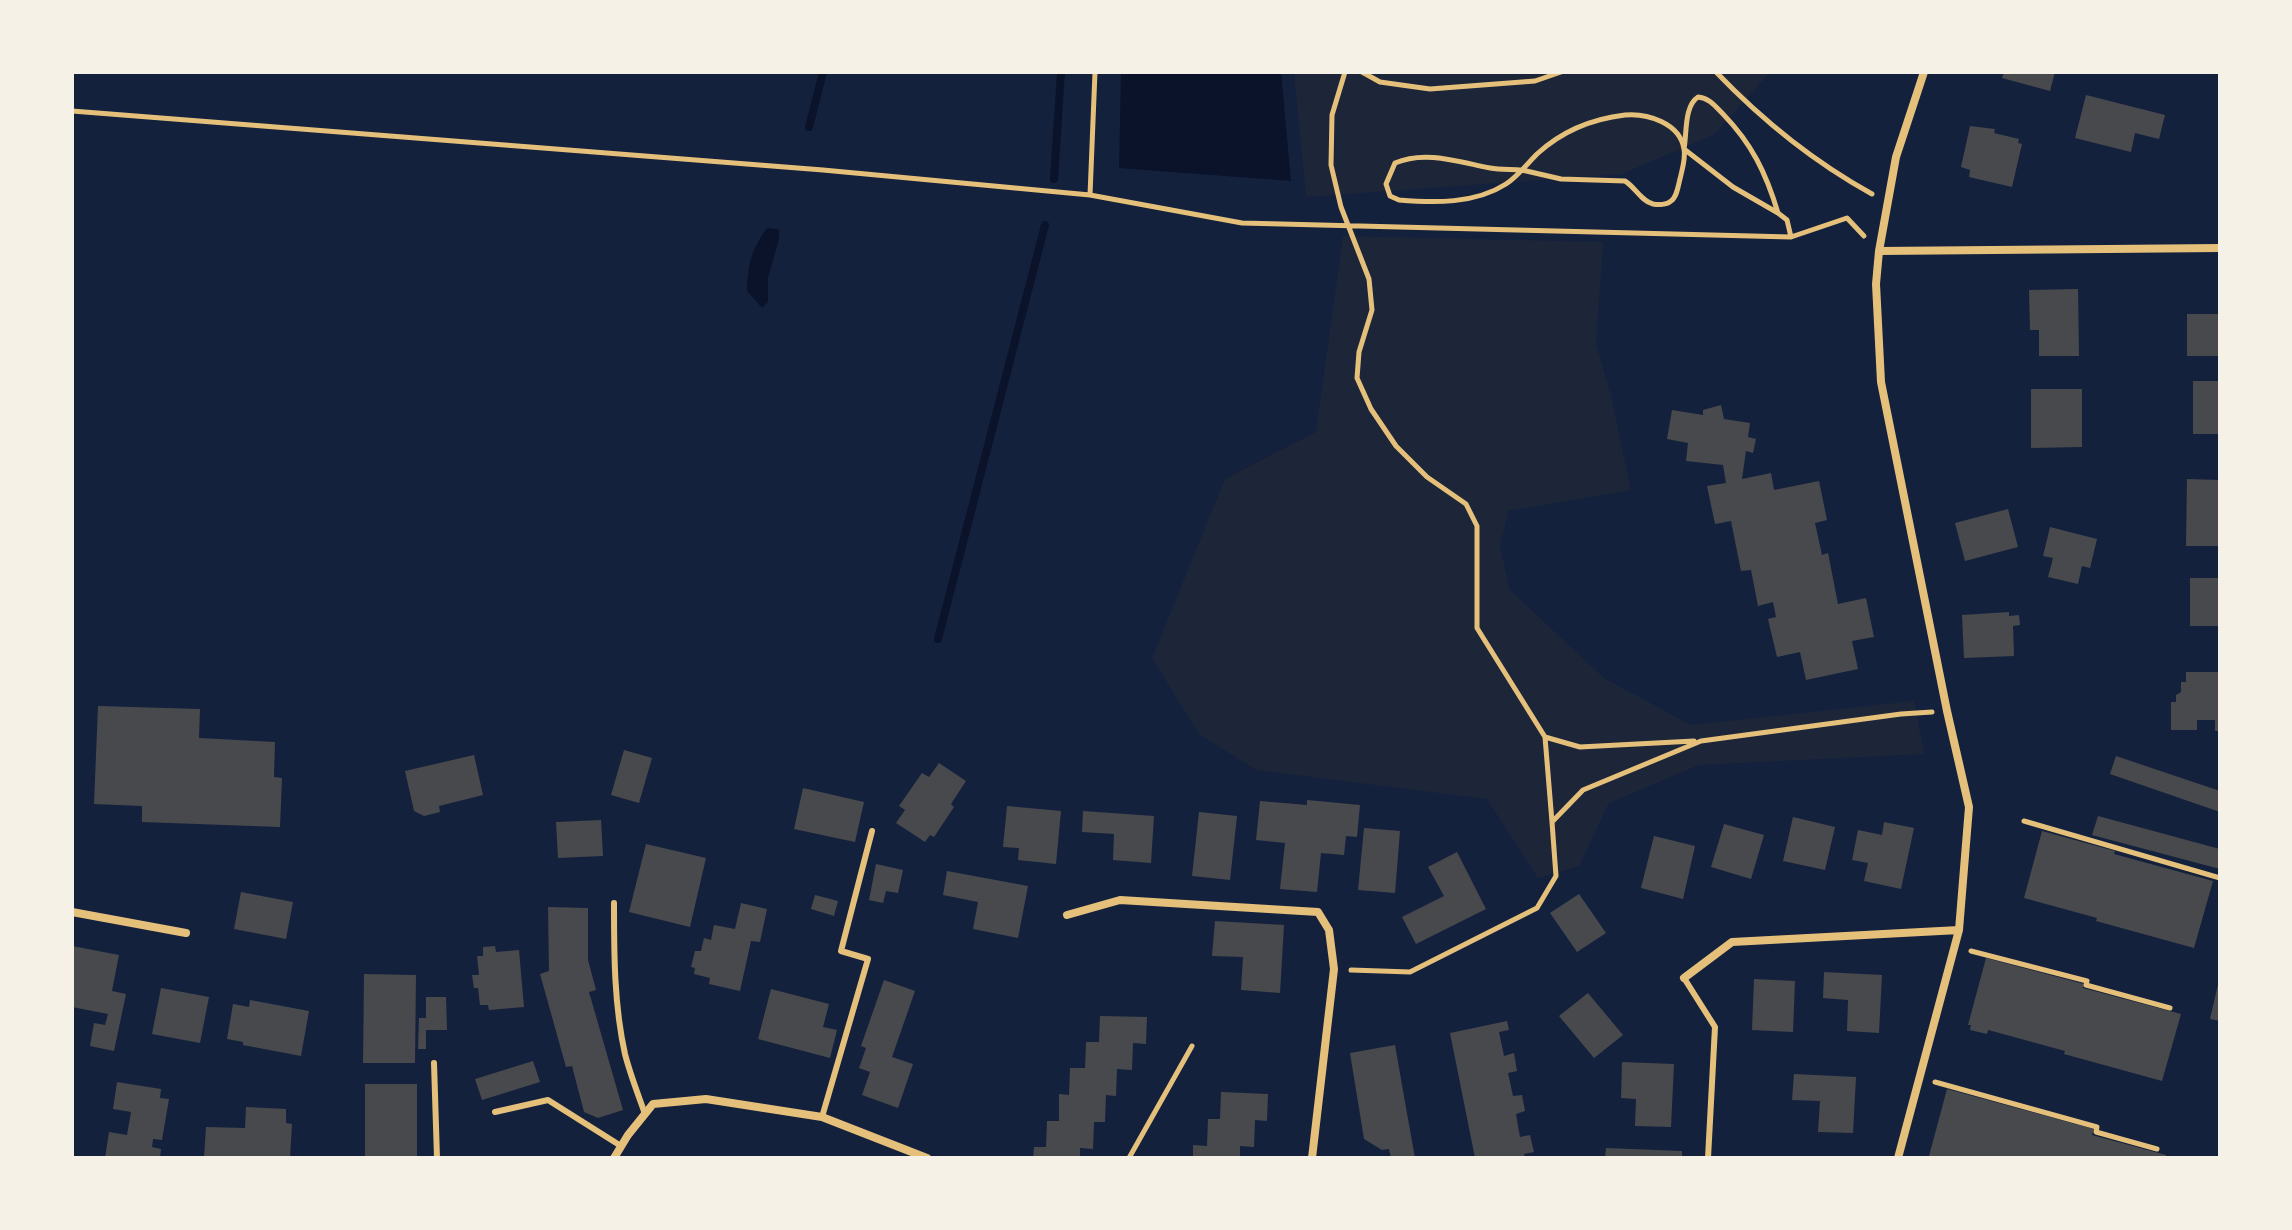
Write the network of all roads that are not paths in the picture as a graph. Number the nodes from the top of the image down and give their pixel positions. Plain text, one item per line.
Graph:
1 (1924, 72) edge
2 (2220, 248) edge
3 (1879, 251) junction
4 (872, 831) dead end
5 (614, 903) dead end
6 (72, 912) edge
7 (1067, 915) dead end
8 (1959, 930) junction
9 (186, 933) dead end
10 (1684, 978) joint
11 (434, 1063) dead end
12 (495, 1112) dead end
13 (645, 1114) junction
14 (822, 1117) junction
15 (621, 1146) junction
16 (437, 1158) edge
17 (614, 1158) edge
18 (927, 1158) edge
19 (1312, 1158) edge
20 (1708, 1158) edge
21 (1898, 1158) edge

1 - 3 street
2 - 3 street
3 - 8 street
4 - 14 lane
5 - 13 lane
6 - 9 street
7 - 19 street
8 - 10 street
8 - 21 street
10 - 20 lane
11 - 16 lane
12 - 15 lane
13 - 14 street
13 - 15 street
14 - 18 street
15 - 17 street

